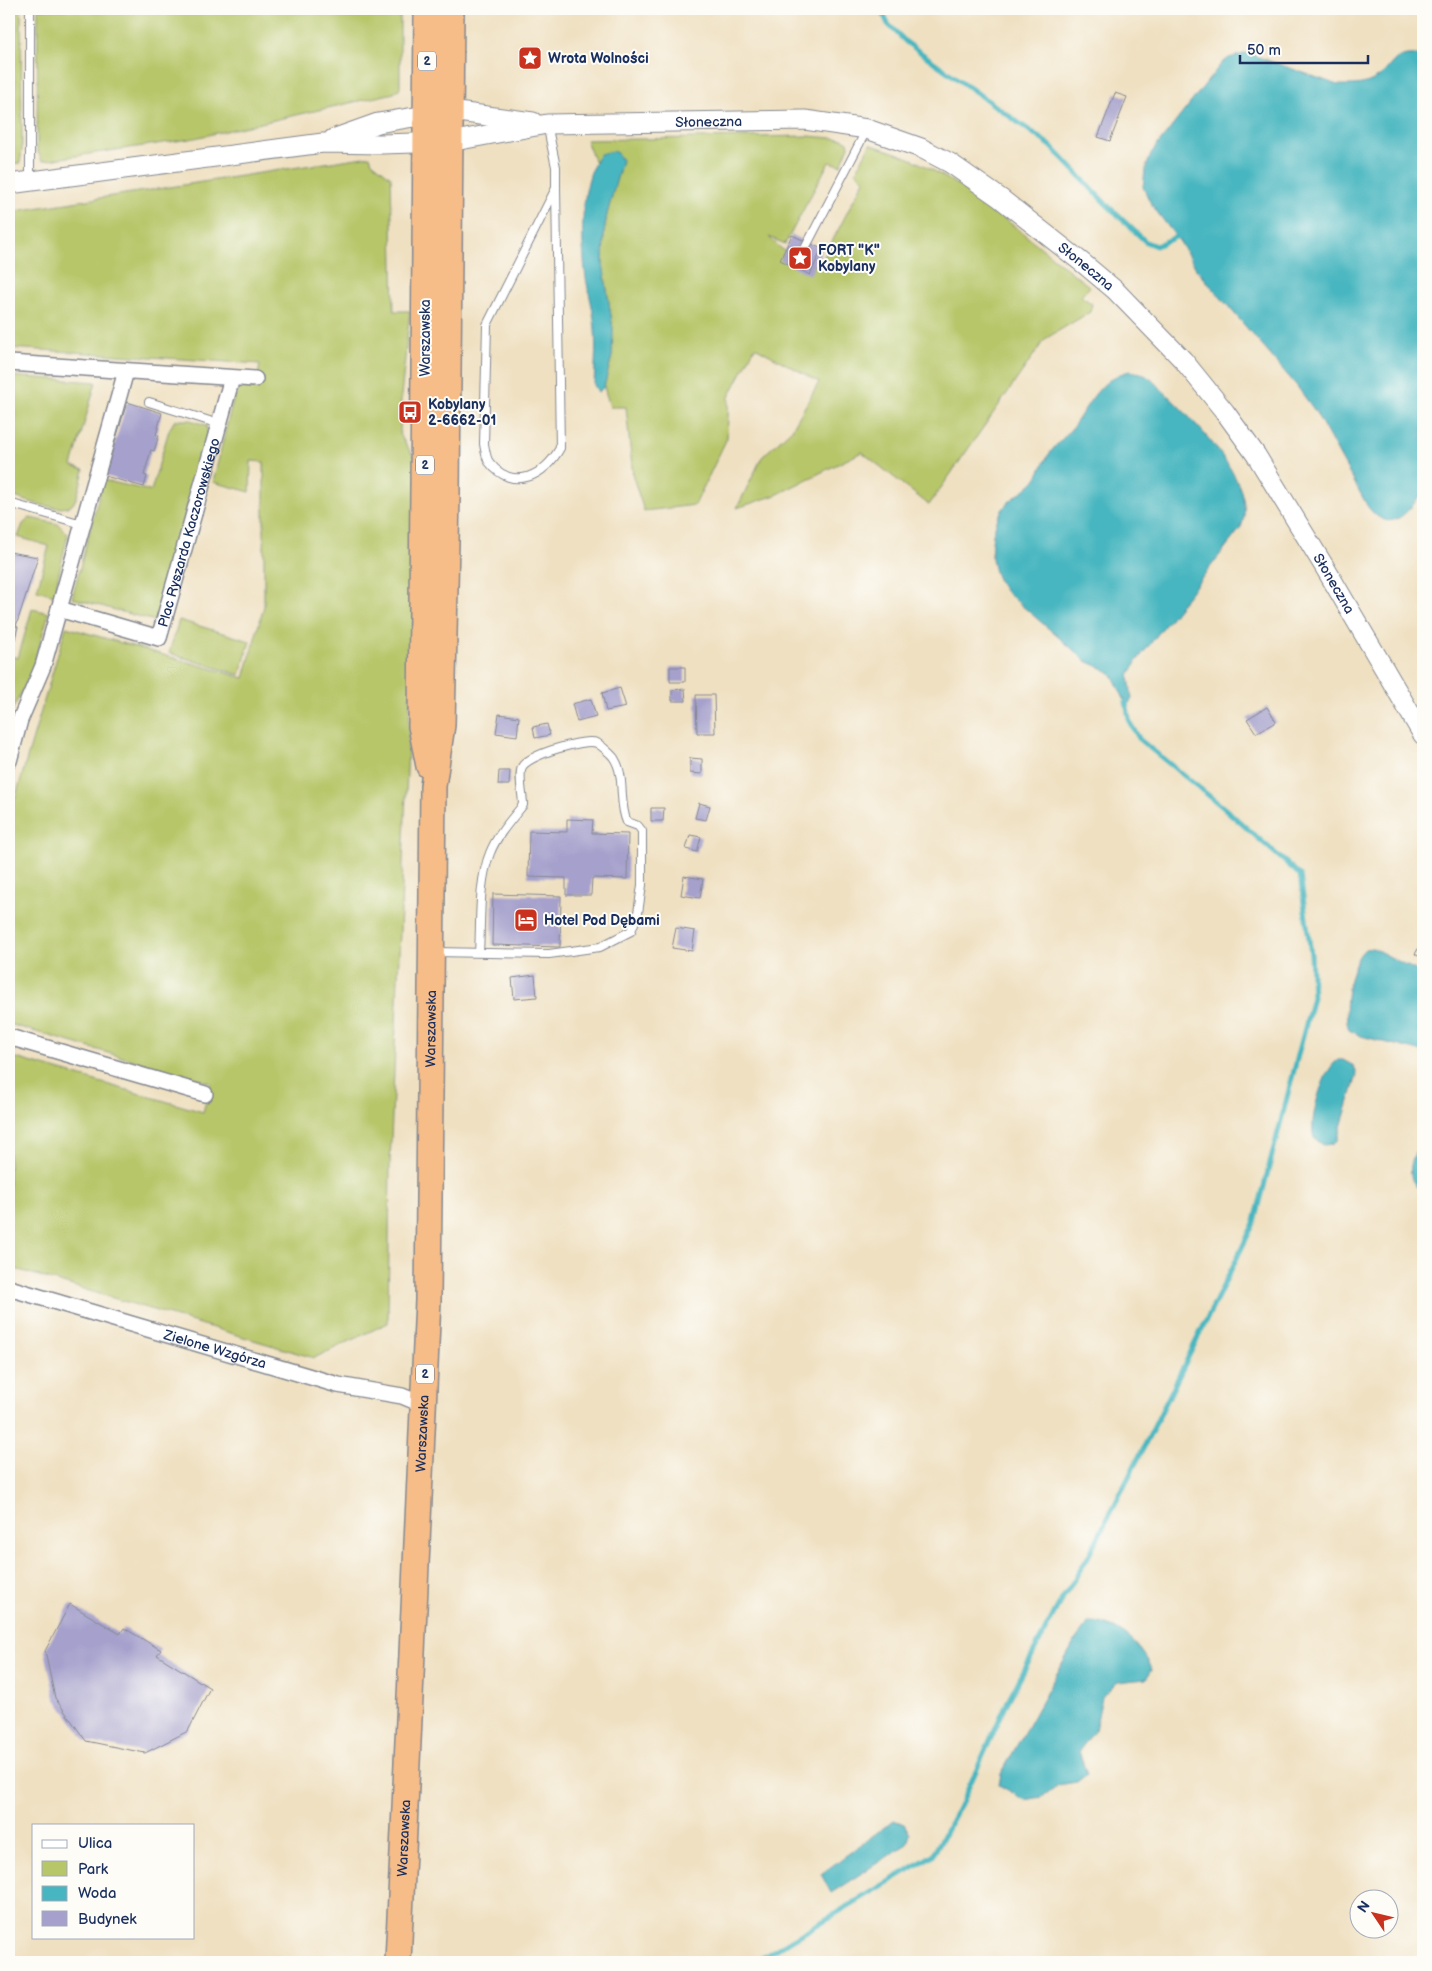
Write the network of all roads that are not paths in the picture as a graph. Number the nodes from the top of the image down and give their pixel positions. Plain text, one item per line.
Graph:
1 (30, 9) edge
2 (427, 9) edge
3 (451, 9) edge
4 (438, 112) junction
5 (547, 124) junction
6 (867, 129) junction
7 (323, 143) junction
8 (438, 143) junction
9 (30, 182) junction
10 (9, 184) edge
11 (556, 188) junction
12 (800, 258) dead end
13 (9, 363) edge
14 (126, 371) junction
15 (232, 378) junction
16 (255, 378) dead end
17 (149, 402) dead end
18 (219, 424) junction
19 (9, 503) edge
20 (82, 524) junction
21 (59, 609) junction
22 (1420, 724) edge
23 (9, 761) edge
24 (430, 951) junction
25 (479, 954) junction
26 (9, 1037) edge
27 (205, 1094) dead end
28 (9, 1288) edge
29 (424, 1405) junction
30 (398, 1962) edge

1 - 9 lane
2 - 4 highway, Warszawska / 2
3 - 4 highway, Warszawska / 2
4 - 5 street, Słoneczna
4 - 7 street, Słoneczna
4 - 8 highway, Warszawska / 2
5 - 6 street, Słoneczna
5 - 8 street, Słoneczna
5 - 11 lane
6 - 12 lane
6 - 22 street, Słoneczna
7 - 8 street, Słoneczna
7 - 9 street
8 - 24 highway, Warszawska / 2
9 - 10 street
11 - 11 lane
13 - 14 street
14 - 15 street
14 - 20 street
15 - 16 street
15 - 18 street, Plac Ryszarda Kaczorowskiego
17 - 18 lane
18 - 21 street, Plac Ryszarda Kaczorowskiego
19 - 20 lane
20 - 21 street
21 - 23 street
24 - 25 lane
24 - 29 highway, Warszawska / 2
25 - 25 lane
26 - 27 street
28 - 29 street, Zielone Wzgórza
29 - 30 highway, Warszawska / 2

